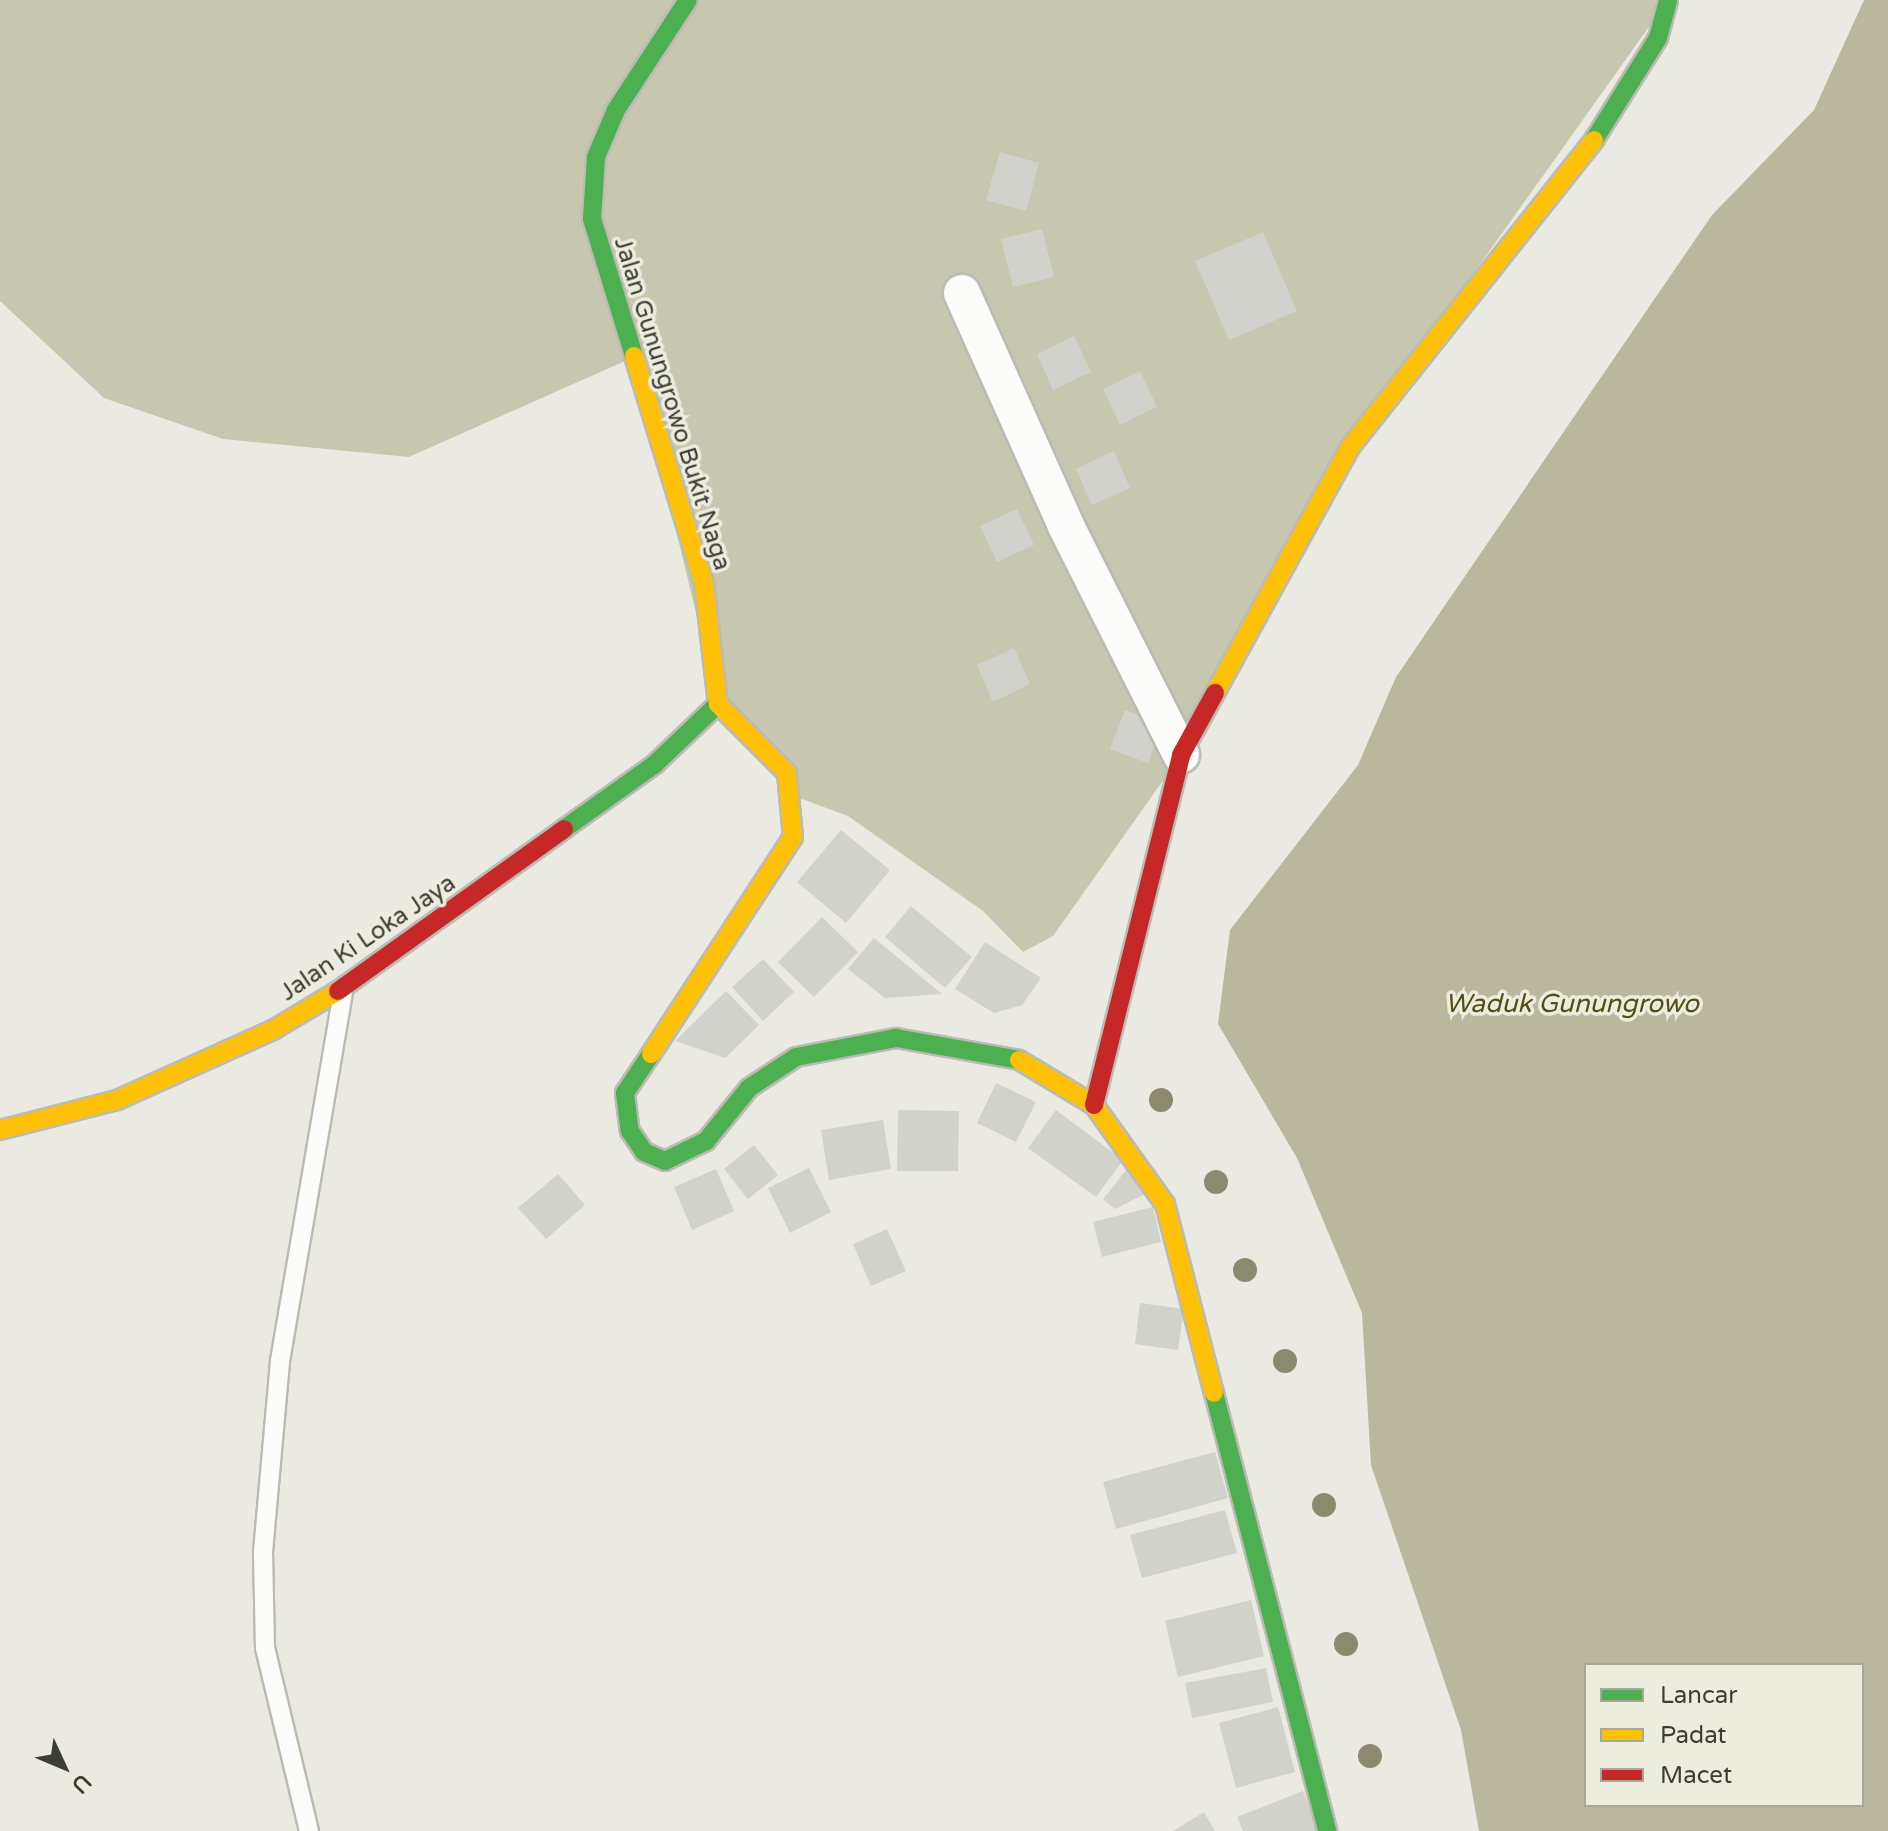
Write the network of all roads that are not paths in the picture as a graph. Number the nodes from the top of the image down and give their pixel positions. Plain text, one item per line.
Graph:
1 (688, 0) edge
2 (1668, 0) edge
3 (962, 293) dead end
4 (718, 704) junction
5 (1181, 755) junction
6 (344, 988) junction
7 (1094, 1105) junction
8 (0, 1130) edge
9 (309, 1831) edge
10 (1327, 1831) edge

1 - 4 street, Jalan Gunungrowo Bukit Naga
2 - 5 street
3 - 5 street
4 - 6 street, Jalan Ki Loka Jaya
4 - 7 street
5 - 7 street
6 - 8 street, Jalan Ki Loka Jaya
6 - 9 lane
7 - 10 street

